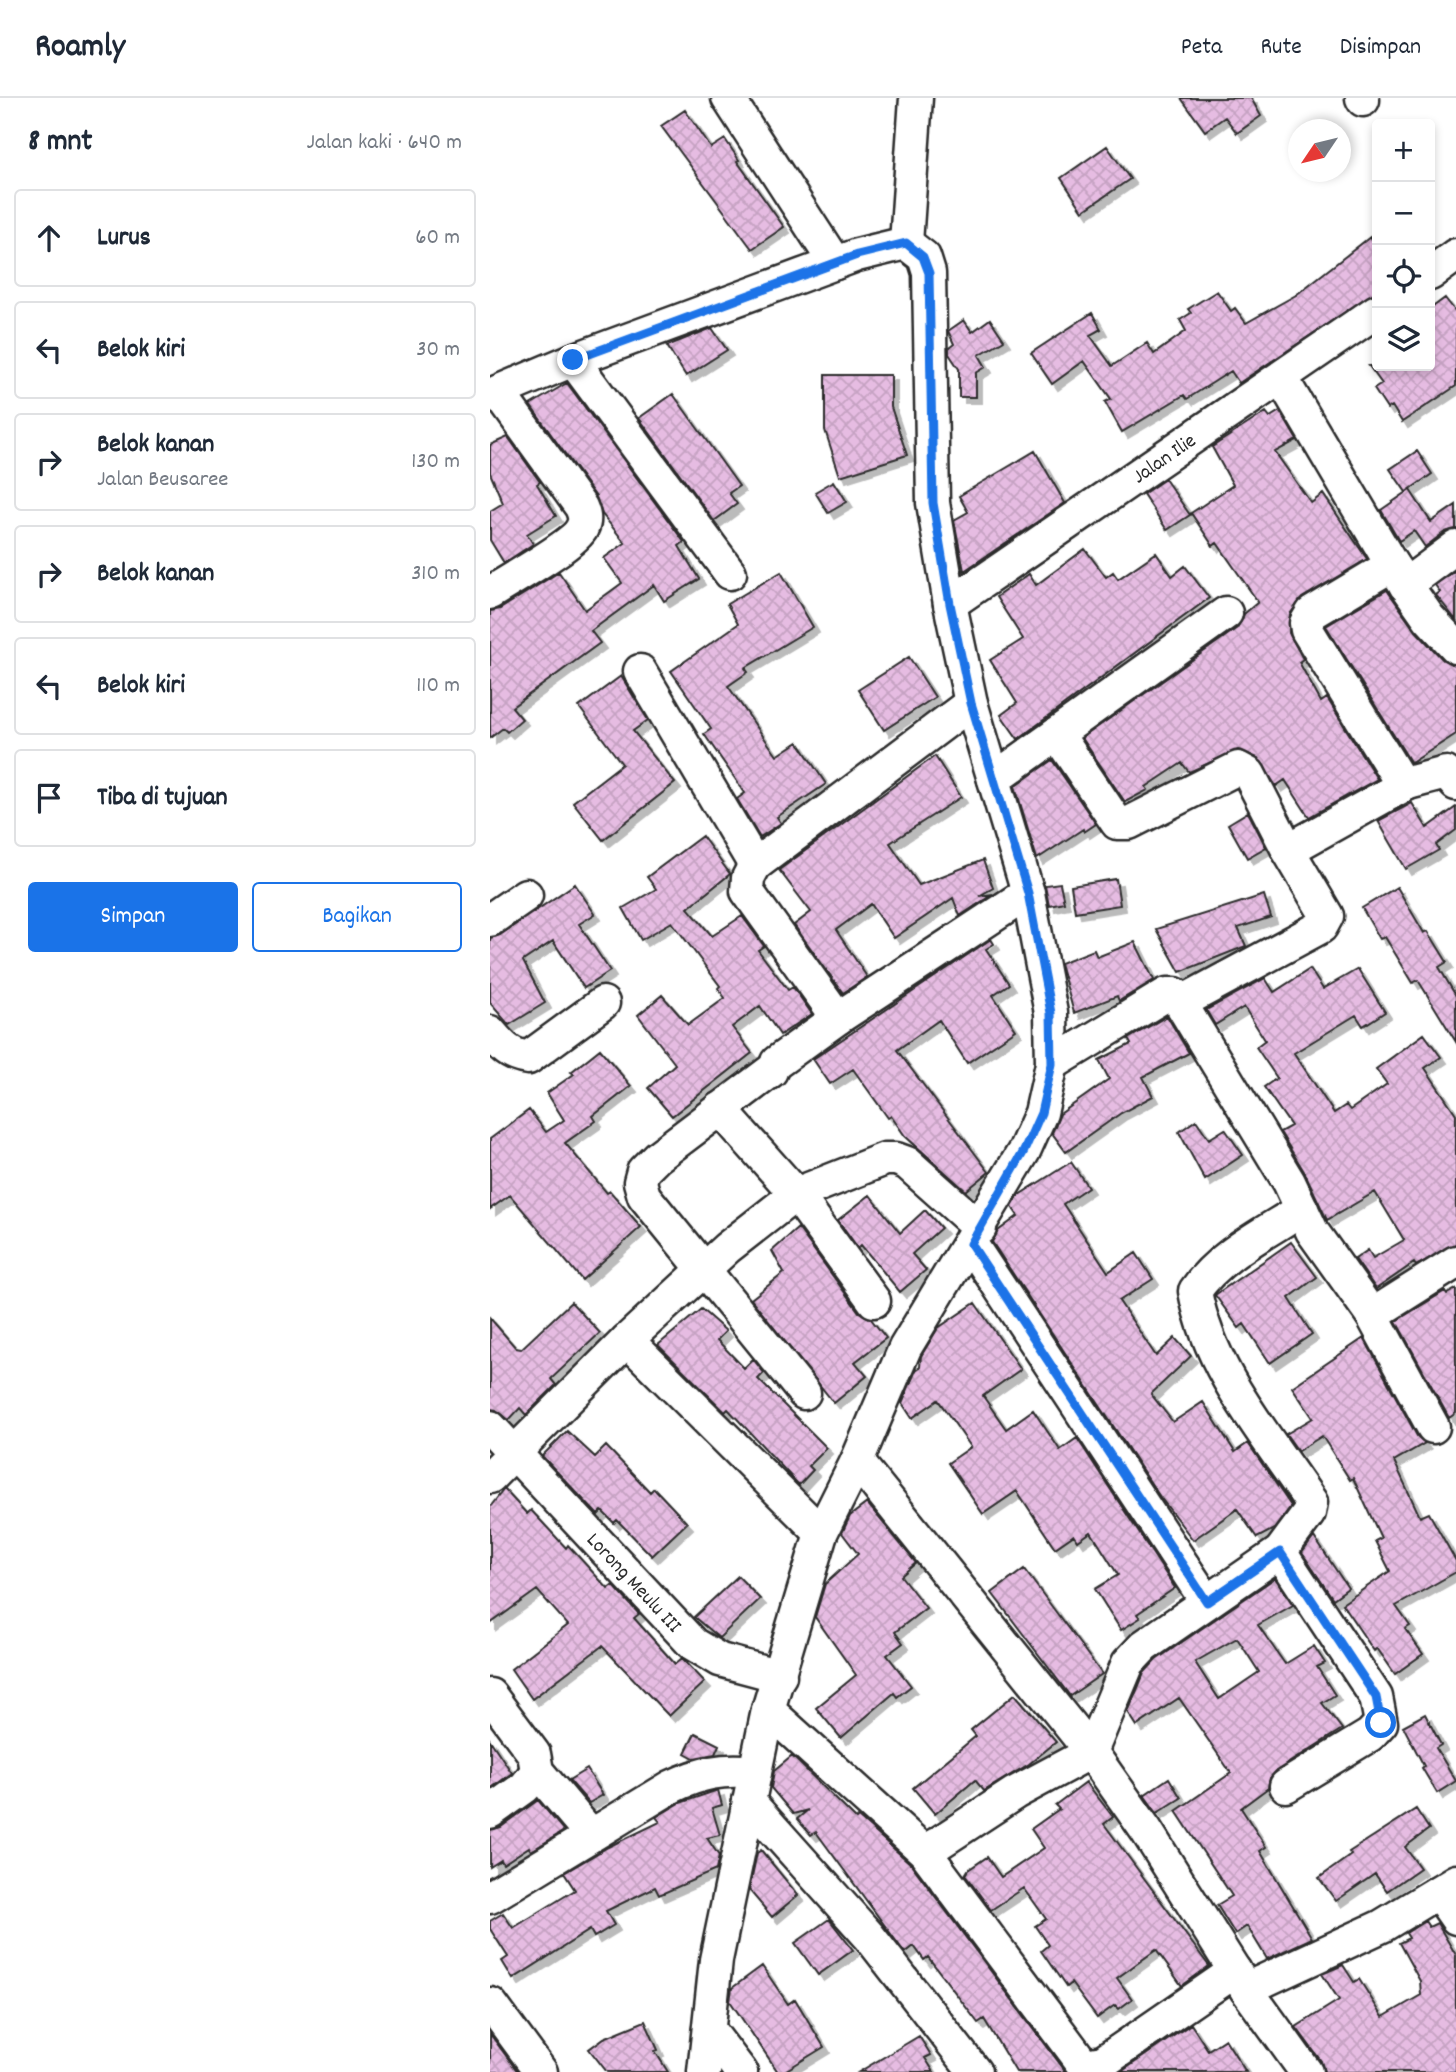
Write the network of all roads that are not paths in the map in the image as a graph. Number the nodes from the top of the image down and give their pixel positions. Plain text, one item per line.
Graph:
1 (728, 98) edge
2 (916, 98) edge
3 (906, 243) junction
4 (1456, 255) edge
5 (835, 263) junction
6 (1435, 270) edge
7 (1372, 315) edge
8 (573, 360) junction
9 (1282, 379) junction
10 (494, 393) edge
11 (1456, 547) edge
12 (730, 573) dead end
13 (1399, 575) junction
14 (490, 593) edge
15 (950, 604) junction
16 (1226, 613) dead end
17 (1456, 647) edge
18 (640, 671) dead end
19 (971, 703) junction
20 (1057, 734) junction
21 (994, 779) junction
22 (1408, 783) junction
23 (1456, 784) edge
24 (1288, 850) junction
25 (755, 865) junction
26 (1028, 893) junction
27 (526, 895) dead end
28 (490, 920) edge
29 (1182, 1002) junction
30 (603, 1003) dead end
31 (838, 1018) junction
32 (490, 1032) edge
33 (1052, 1064) junction
34 (720, 1109) junction
35 (796, 1194) junction
36 (1303, 1209) junction
37 (975, 1236) junction
38 (1456, 1262) edge
39 (705, 1268) junction
40 (874, 1301) dead end
41 (1372, 1315) junction
42 (627, 1340) junction
43 (804, 1393) dead end
44 (490, 1427) edge
45 (1433, 1427) dead end
46 (514, 1452) junction
47 (857, 1461) junction
48 (490, 1477) edge
49 (821, 1533) junction
50 (1280, 1552) junction
51 (1207, 1602) junction
52 (780, 1676) junction
53 (490, 1695) edge
54 (768, 1710) junction
55 (1091, 1752) junction
56 (537, 1772) junction
57 (1286, 1786) dead end
58 (752, 1787) junction
59 (490, 1812) edge
60 (593, 1832) junction
61 (925, 1852) junction
62 (1447, 1887) edge
63 (490, 1897) edge
64 (1456, 1918) edge
65 (1240, 1980) junction
66 (490, 2000) edge
67 (709, 2030) junction
68 (541, 2072) edge
69 (704, 2072) edge
70 (741, 2072) edge
71 (975, 2072) edge
72 (1306, 2072) edge

1 - 5 street
2 - 3 street
3 - 5 street
3 - 15 street
4 - 6 street
5 - 8 street
7 - 9 street, Jalan Ilie
8 - 10 street
8 - 12 street
9 - 13 street
9 - 15 street, Jalan Ilie
10 - 14 street
11 - 13 street
13 - 17 street
13 - 22 street
15 - 19 street
16 - 20 street
18 - 25 street
19 - 21 street
19 - 25 street
20 - 21 street
20 - 24 street
21 - 26 street
22 - 23 street
22 - 24 street
24 - 29 street
25 - 31 street
26 - 31 street
26 - 33 street
27 - 28 street
29 - 33 street
29 - 36 street
30 - 32 street
31 - 34 street
33 - 37 street
34 - 35 street
34 - 39 street
35 - 37 street
35 - 39 street
35 - 40 street
36 - 41 street
36 - 50 street
37 - 47 street
37 - 51 street
38 - 41 street
39 - 42 street
39 - 43 street
41 - 45 street
42 - 46 street
42 - 49 street
44 - 46 street, Lorong Meulu III
46 - 48 street
46 - 52 street, Lorong Meulu III
47 - 49 street
47 - 55 street
49 - 52 street
50 - 51 street
50 - 57 street
51 - 55 street
52 - 54 street
53 - 56 street
54 - 58 street
54 - 61 street
55 - 61 street
55 - 65 street
56 - 59 street
56 - 60 street
58 - 60 street
58 - 67 street
58 - 71 street
60 - 63 street
61 - 65 street
62 - 64 street
62 - 65 street
65 - 72 street
66 - 68 street
67 - 69 street
67 - 70 street

